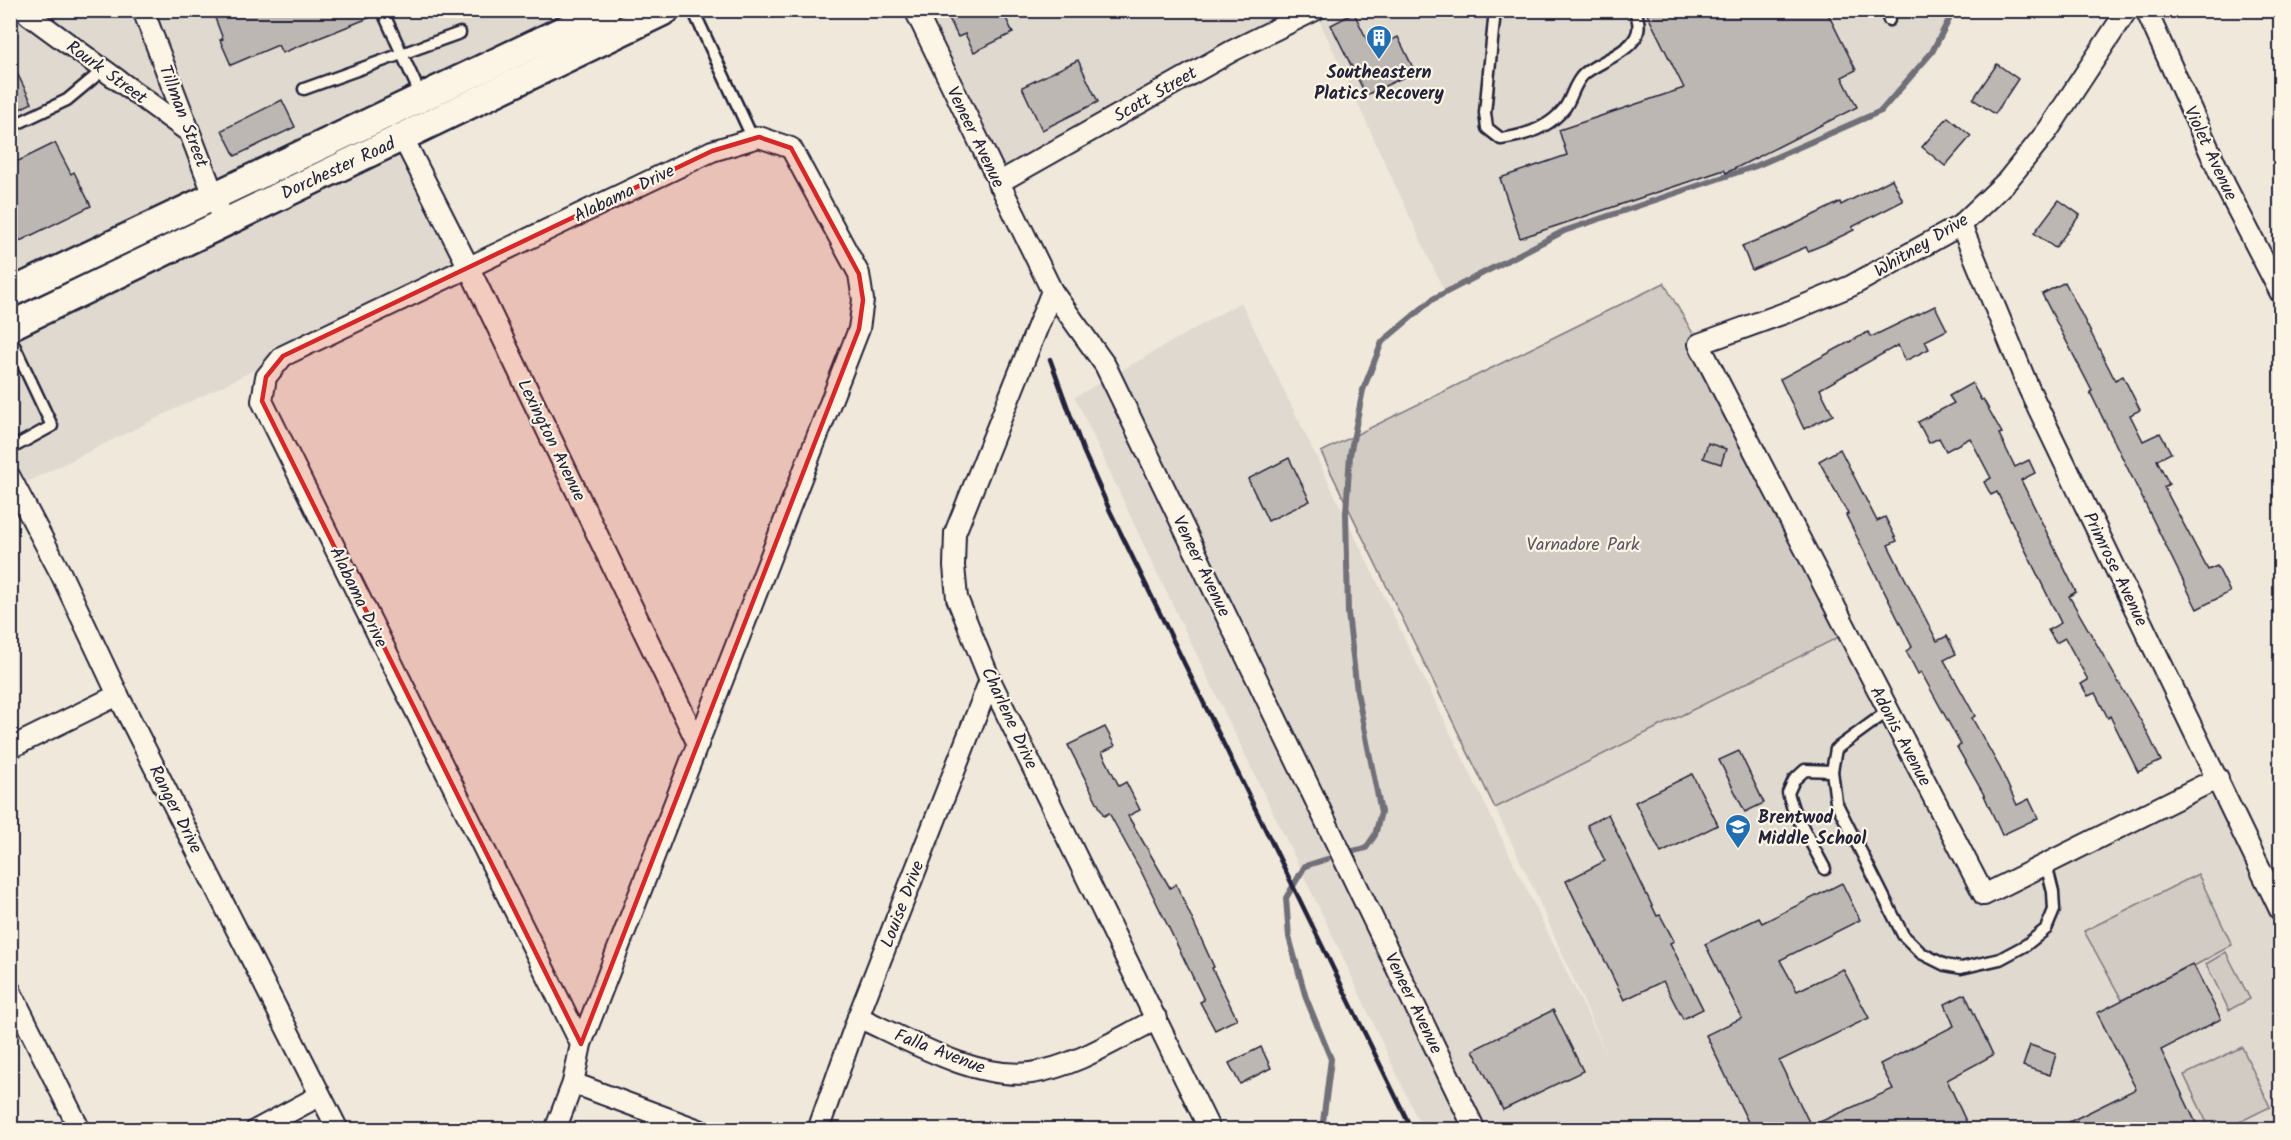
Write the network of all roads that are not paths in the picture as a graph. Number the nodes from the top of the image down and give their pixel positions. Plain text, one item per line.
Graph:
1 (26, 10) edge
2 (143, 10) edge
3 (382, 10) edge
4 (606, 10) edge
5 (666, 10) edge
6 (693, 10) edge
7 (915, 10) edge
8 (1315, 10) edge
9 (1495, 10) edge
10 (1634, 10) edge
11 (2127, 10) edge
12 (2146, 10) edge
13 (460, 33) dead end
14 (402, 54) junction
15 (103, 70) junction
16 (304, 89) dead end
17 (422, 98) junction
18 (10, 127) edge
19 (189, 132) junction
20 (403, 138) junction
21 (753, 139) junction
22 (998, 183) junction
23 (215, 196) junction
24 (224, 222) junction
25 (1961, 225) junction
26 (469, 267) junction
27 (1052, 291) junction
28 (2280, 292) edge
29 (10, 293) edge
30 (10, 326) edge
31 (10, 338) edge
32 (1699, 344) joint
33 (10, 449) edge
34 (12, 485) edge
35 (990, 680) junction
36 (118, 695) junction
37 (1888, 711) junction
38 (698, 744) junction
39 (10, 748) edge
40 (1832, 771) junction
41 (2217, 778) junction
42 (2046, 864) junction
43 (1825, 869) dead end
44 (2280, 910) edge
45 (10, 990) edge
46 (858, 1017) junction
47 (1156, 1019) junction
48 (581, 1044) junction
49 (573, 1083) junction
50 (319, 1096) junction
51 (80, 1130) edge
52 (256, 1130) edge
53 (338, 1130) edge
54 (555, 1130) edge
55 (699, 1130) edge
56 (818, 1130) edge
57 (1210, 1130) edge
58 (1475, 1130) edge

1 - 15 street, Rourk Street
2 - 19 street, Tillman Street
3 - 14 lane
4 - 17 main road, Dorchester Road
5 - 20 main road, Dorchester Road
6 - 21 lane
7 - 22 street, Veneer Avenue
8 - 22 street, Scott Street
9 - 10 lane
11 - 25 street, Whitney Drive
12 - 28 street, Violet Avenue
13 - 14 lane
14 - 16 lane
14 - 17 lane
15 - 18 lane
15 - 19 street, Rourk Street
17 - 23 main road, Dorchester Road
19 - 23 street, Tillman Street
20 - 24 main road, Dorchester Road
20 - 26 street, Lexington Avenue
21 - 26 street, Alabama Drive
21 - 38 street, Alabama Drive
22 - 27 street, Veneer Avenue
23 - 24 street, Tillman Street
23 - 29 main road, Dorchester Road
24 - 30 main road, Dorchester Road
25 - 32 street, Whitney Drive
25 - 41 street, Primrose Avenue
26 - 38 street, Lexington Avenue
26 - 48 street, Alabama Drive
27 - 35 street, Charlene Drive
27 - 58 street, Veneer Avenue
31 - 33 lane
32 - 37 street, Adonis Avenue
34 - 36 street, Ranger Drive
35 - 46 street, Louise Drive
35 - 47 street, Charlene Drive
36 - 39 street
36 - 50 street, Ranger Drive
37 - 40 lane
37 - 42 street, Adonis Avenue
38 - 48 street, Alabama Drive
40 - 42 lane
40 - 43 lane
41 - 42 street, Adonis Avenue
41 - 44 street, Primrose Avenue
45 - 51 street
46 - 47 street, Falla Avenue
46 - 56 street, Louise Drive
47 - 57 street, Charlene Drive
48 - 49 street, Alabama Drive
49 - 54 street, Alabama Drive
49 - 55 street
50 - 52 street
50 - 53 street, Ranger Drive

